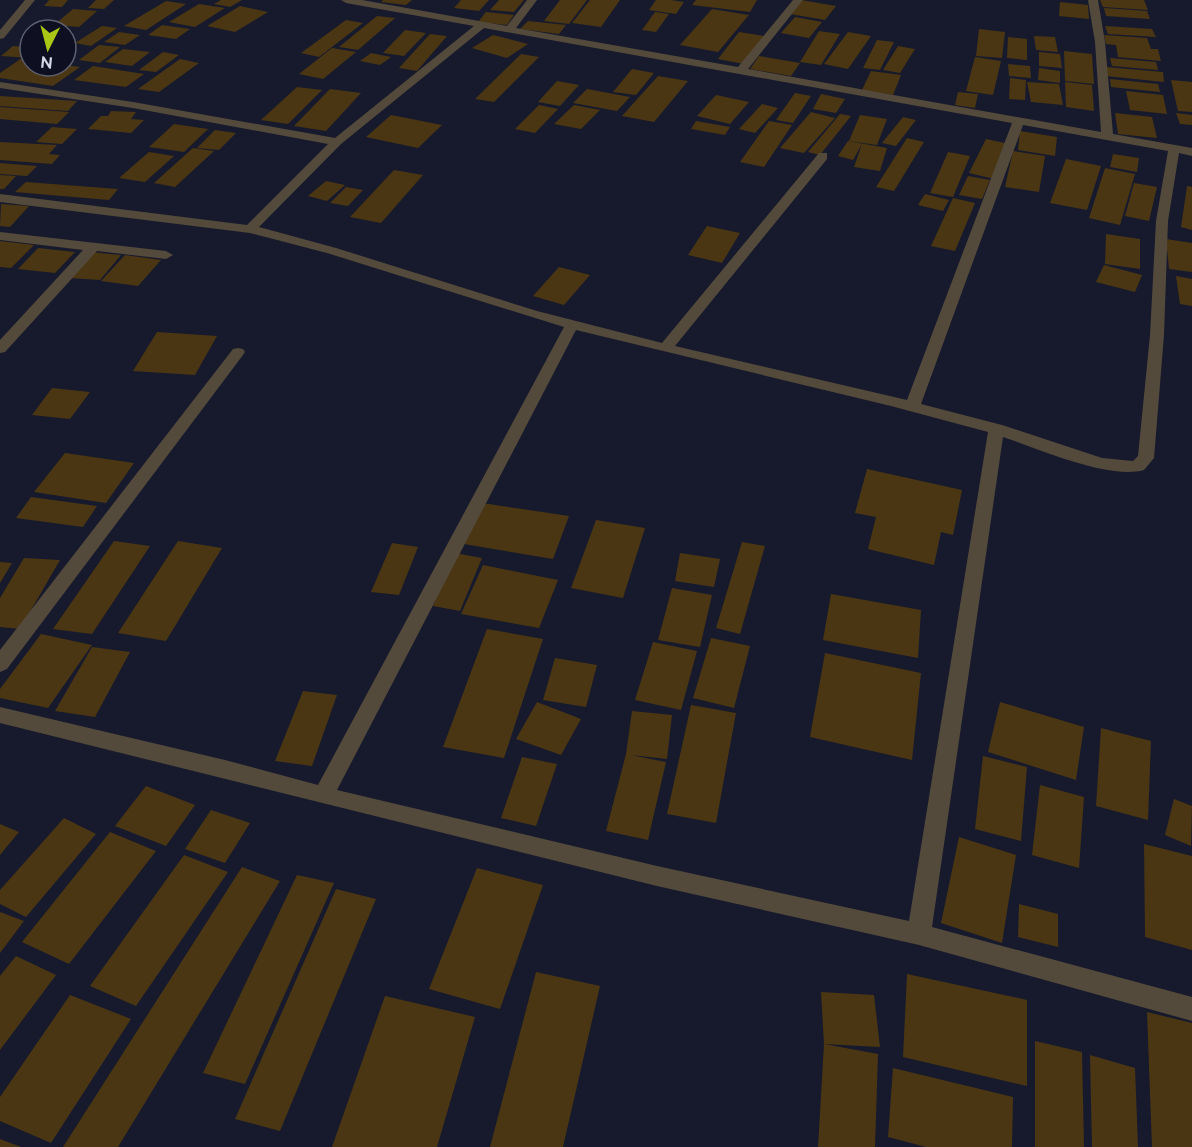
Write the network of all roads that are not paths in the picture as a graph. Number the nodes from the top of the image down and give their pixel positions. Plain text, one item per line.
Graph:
1 (30, 0) edge
2 (346, 0) edge
3 (532, 0) edge
4 (798, 0) edge
5 (1093, 0) edge
6 (481, 26) junction
7 (508, 30) junction
8 (0, 36) edge
9 (741, 71) junction
10 (0, 85) edge
11 (1019, 121) junction
12 (1107, 137) junction
13 (337, 142) junction
14 (1174, 149) junction
15 (1192, 152) edge
16 (823, 156) dead end
17 (0, 198) edge
18 (250, 230) junction
19 (0, 236) edge
20 (93, 247) junction
21 (166, 255) dead end
22 (572, 325) junction
23 (666, 347) junction
24 (0, 348) edge
25 (238, 352) dead end
26 (913, 405) junction
27 (996, 429) junction
28 (0, 664) edge
29 (0, 715) edge
30 (323, 796) junction
31 (919, 934) junction
32 (1192, 1009) edge

1 - 8 street
2 - 6 street
3 - 7 street
4 - 9 street
5 - 12 street
6 - 7 street
6 - 13 street
7 - 9 street
9 - 11 street
10 - 13 street
11 - 12 street
11 - 26 street
12 - 14 street
13 - 18 street
14 - 15 street
14 - 27 street
16 - 23 street
17 - 18 street
18 - 22 street
19 - 20 street
20 - 21 street
20 - 24 street
22 - 23 street
22 - 30 street
23 - 26 street
25 - 28 street
26 - 27 street
27 - 31 street
29 - 30 street
30 - 31 street
31 - 32 street

